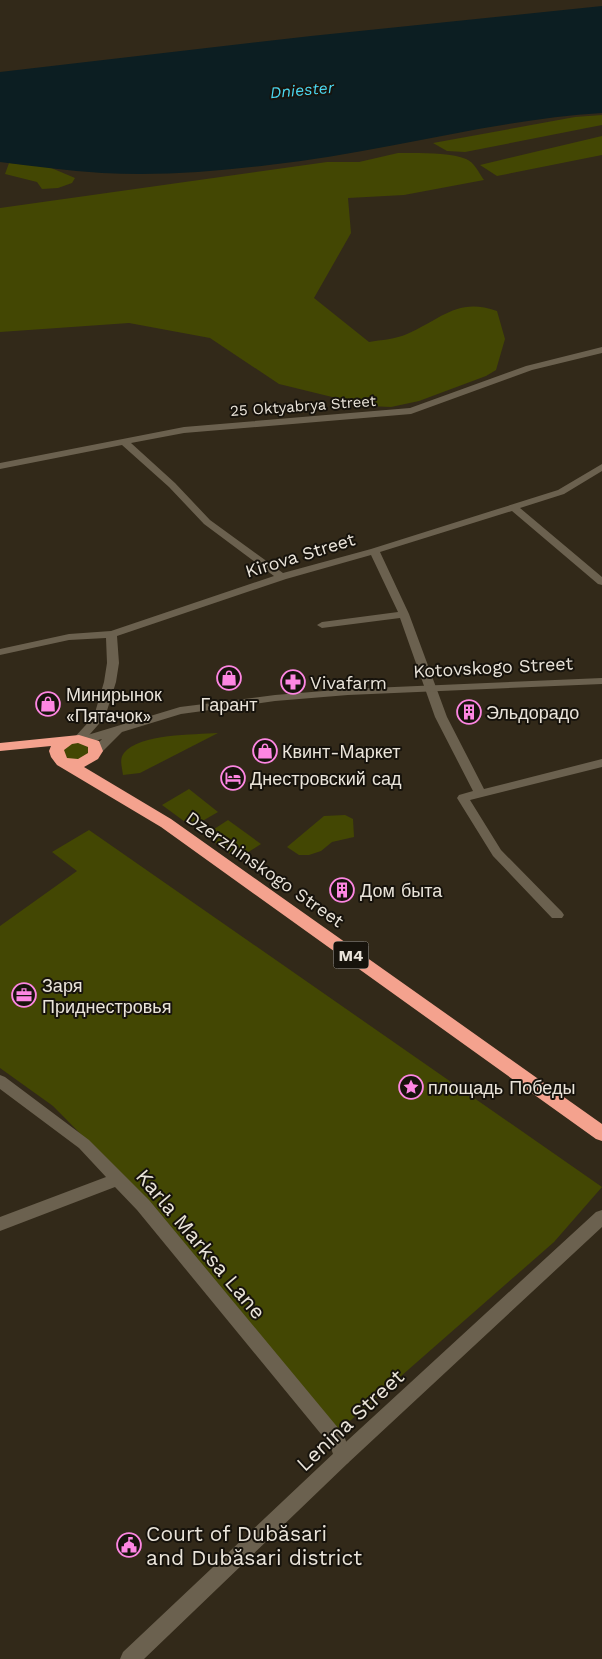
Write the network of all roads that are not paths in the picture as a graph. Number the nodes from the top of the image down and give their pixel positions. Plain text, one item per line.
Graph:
1 (602, 350) edge
2 (125, 443) junction
3 (0, 466) edge
4 (602, 467) edge
5 (513, 507) junction
6 (374, 551) junction
7 (282, 577) junction
8 (602, 582) edge
9 (404, 614) junction
10 (322, 626) dead end
11 (112, 634) junction
12 (0, 652) edge
13 (602, 681) edge
14 (430, 689) junction
15 (119, 728) junction
16 (77, 740) junction
17 (27, 744) junction
18 (0, 746) edge
19 (95, 753) junction
20 (63, 761) junction
21 (602, 763) edge
22 (98, 781) junction
23 (480, 793) junction
24 (557, 915) dead end
25 (0, 1081) edge
26 (602, 1134) edge
27 (118, 1179) junction
28 (602, 1216) edge
29 (0, 1224) edge
30 (342, 1457) junction
31 (130, 1659) edge

1 - 2 street, 25 Oktyabrya Street
2 - 3 street, 25 Oktyabrya Street
2 - 7 street
4 - 5 street, Kirova Street
5 - 6 street, Kirova Street
5 - 8 street
6 - 7 street, Kirova Street
6 - 9 street
7 - 11 street, Kirova Street
9 - 10 street
9 - 14 street
11 - 12 street, Kirova Street
11 - 16 street
13 - 14 street, Kotovskogo Street
14 - 15 street, Kotovskogo Street
14 - 23 street
15 - 16 street, Kotovskogo Street
15 - 19 street, Kotovskogo Street
16 - 17 highway, Kotovskogo Street / M4
16 - 19 highway
16 - 20 highway
17 - 18 highway, Kotovskogo Street / M4
17 - 20 highway, Kotovskogo Street / M4
19 - 20 highway
19 - 22 highway
20 - 22 highway, M4
21 - 23 street
22 - 26 highway, Dzerzhinskogo Street / M4
23 - 24 street
25 - 27 street, Karla Marksa Lane
27 - 29 street
27 - 30 street, Karla Marksa Lane
28 - 30 street, Lenina Street
30 - 31 street, Lenina Street

